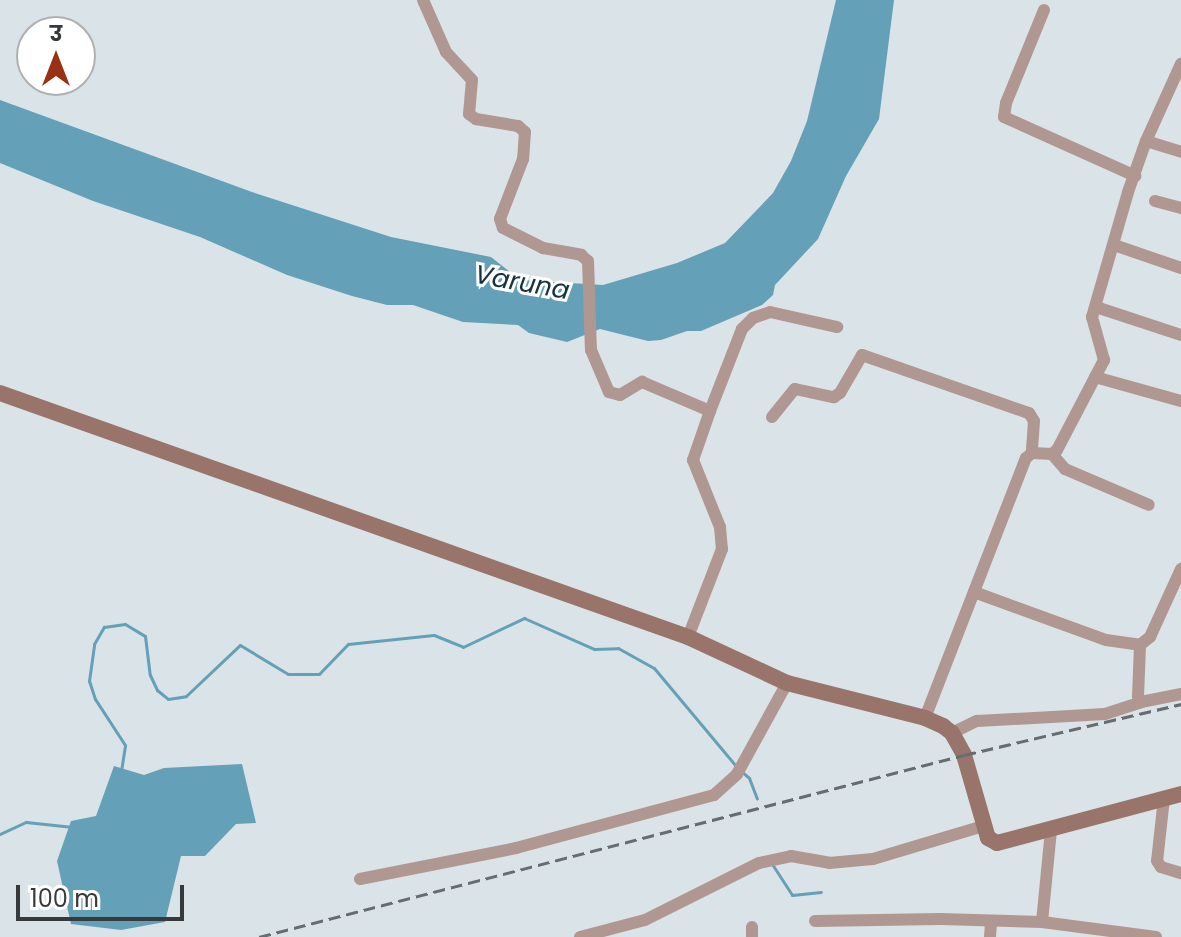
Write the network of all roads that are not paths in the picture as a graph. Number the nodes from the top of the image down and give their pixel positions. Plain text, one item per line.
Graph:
1 (423, 0) edge
2 (1044, 10) dead end
3 (1181, 64) edge
4 (1146, 141) junction
5 (1181, 152) edge
6 (1135, 176) junction
7 (1155, 201) dead end
8 (1181, 208) edge
9 (1114, 245) junction
10 (1181, 268) edge
11 (1096, 307) junction
12 (837, 327) dead end
13 (1181, 335) edge
14 (1095, 377) junction
15 (0, 393) edge
16 (1181, 401) edge
17 (710, 411) junction
18 (772, 417) dead end
19 (1032, 453) junction
20 (1052, 454) junction
21 (1149, 505) dead end
22 (1181, 569) edge
23 (974, 592) junction
24 (688, 637) junction
25 (1140, 645) junction
26 (787, 683) junction
27 (1181, 694) edge
28 (1141, 702) junction
29 (925, 718) junction
30 (952, 733) junction
31 (1181, 794) edge
32 (1164, 798) junction
33 (984, 826) junction
34 (1051, 830) junction
35 (1181, 873) edge
36 (360, 879) dead end
37 (815, 921) dead end
38 (991, 921) junction
39 (1047, 928) edge
40 (580, 937) edge
41 (990, 937) edge
42 (1156, 937) edge

1 - 17 street
2 - 6 street
3 - 4 street
4 - 5 street
4 - 6 street
6 - 9 street
7 - 8 street
9 - 10 street
9 - 11 street
11 - 13 street
11 - 14 street
12 - 17 street
14 - 16 street
14 - 20 street
15 - 24 street
17 - 24 street
18 - 19 street
19 - 20 street
19 - 23 street
20 - 21 street
22 - 25 street
23 - 25 street
23 - 29 street
24 - 26 street
25 - 28 street
26 - 29 street
26 - 36 street
27 - 28 street
28 - 30 street
29 - 30 street
30 - 33 street
31 - 32 street
32 - 34 street
32 - 35 street
33 - 34 street
33 - 40 street
34 - 39 street
37 - 38 street
38 - 39 street
38 - 41 street
39 - 42 street

